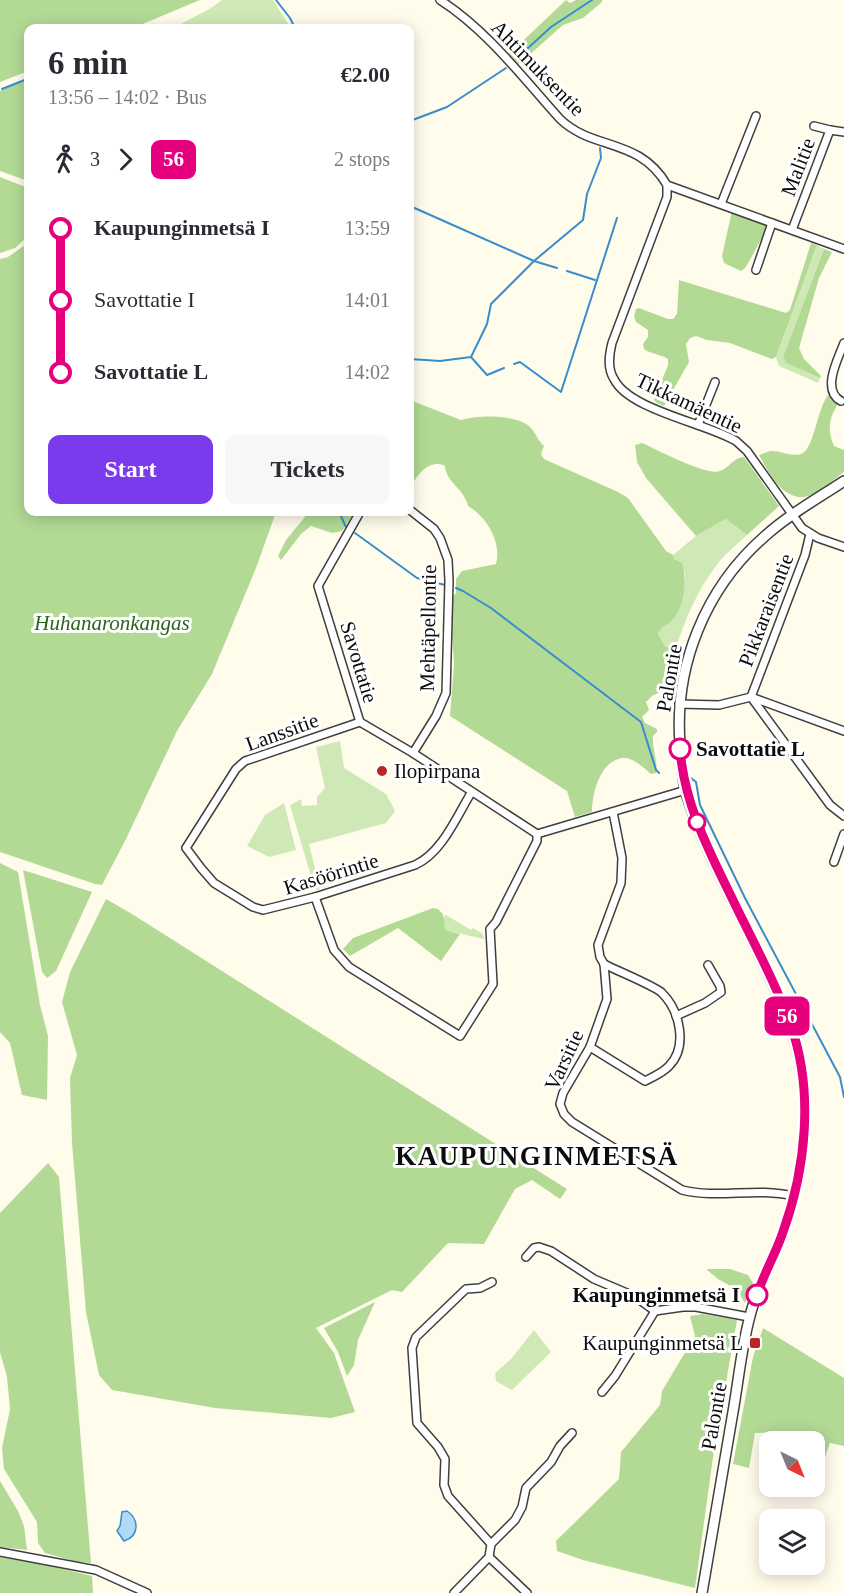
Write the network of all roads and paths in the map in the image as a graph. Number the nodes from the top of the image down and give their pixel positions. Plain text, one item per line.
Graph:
1 (440, 0) edge
2 (756, 116) dead end
3 (814, 126) dead end
4 (830, 130) junction
5 (844, 132) edge
6 (667, 185) junction
7 (721, 204) junction
8 (772, 223) junction
9 (792, 230) junction
10 (844, 249) edge
11 (756, 270) dead end
12 (844, 343) edge
13 (715, 382) dead end
14 (841, 401) dead end
15 (698, 425) junction
16 (844, 481) edge
17 (414, 513) edge
18 (358, 516) edge
19 (792, 516) junction
20 (810, 534) junction
21 (844, 547) edge
22 (750, 697) junction
23 (680, 704) junction
24 (360, 722) junction
25 (844, 731) edge
26 (412, 753) junction
27 (686, 790) junction
28 (471, 793) junction
29 (613, 812) junction
30 (844, 816) edge
31 (537, 834) junction
32 (844, 834) edge
33 (186, 848) joint
34 (834, 862) dead end
35 (315, 897) junction
36 (604, 964) junction
37 (708, 965) dead end
38 (676, 1016) junction
39 (590, 1047) junction
40 (793, 1196) junction
41 (526, 1257) dead end
42 (492, 1282) dead end
43 (655, 1311) junction
44 (749, 1317) junction
45 (602, 1392) dead end
46 (572, 1433) dead end
47 (491, 1544) junction
48 (0, 1552) edge
49 (489, 1557) junction
50 (147, 1593) edge
51 (454, 1593) edge
52 (526, 1593) edge
53 (702, 1593) edge

1 - 6 street, Ahtimuksentie
2 - 7 street
3 - 4 street, Malitie
4 - 5 street
4 - 9 street, Malitie
6 - 7 street
6 - 15 street, Tikkamäentie
7 - 8 street
8 - 9 street
8 - 11 street
9 - 10 street
12 - 14 street
13 - 15 street
15 - 19 street, Tikkamäentie
16 - 19 street, Palontie
17 - 26 street, Mehtäpellontie
18 - 24 street, Savottatie
19 - 20 street, Tikkamäentie
19 - 23 street, Palontie
20 - 21 street, Tikkamäentie
20 - 22 street, Pikkaraisentie
22 - 23 street
22 - 25 street
22 - 30 street
23 - 27 street, Palontie
24 - 26 street, Savottatie
24 - 33 street, Lanssitie
26 - 28 street, Savottatie
27 - 29 street
27 - 40 street, Palontie
28 - 31 street, Savottatie
28 - 35 street, Kasöörintie
29 - 31 street
29 - 36 street, Varsitie
31 - 35 street
32 - 34 street
33 - 35 street, Kasöörintie
36 - 38 street
36 - 39 street, Varsitie
37 - 38 street
38 - 39 street
39 - 40 street, Varsitie
40 - 44 street, Palontie
41 - 43 street
42 - 47 street
43 - 44 street
43 - 45 street
44 - 53 street, Palontie
46 - 47 street
47 - 49 street
48 - 50 street
49 - 51 street
49 - 52 street

